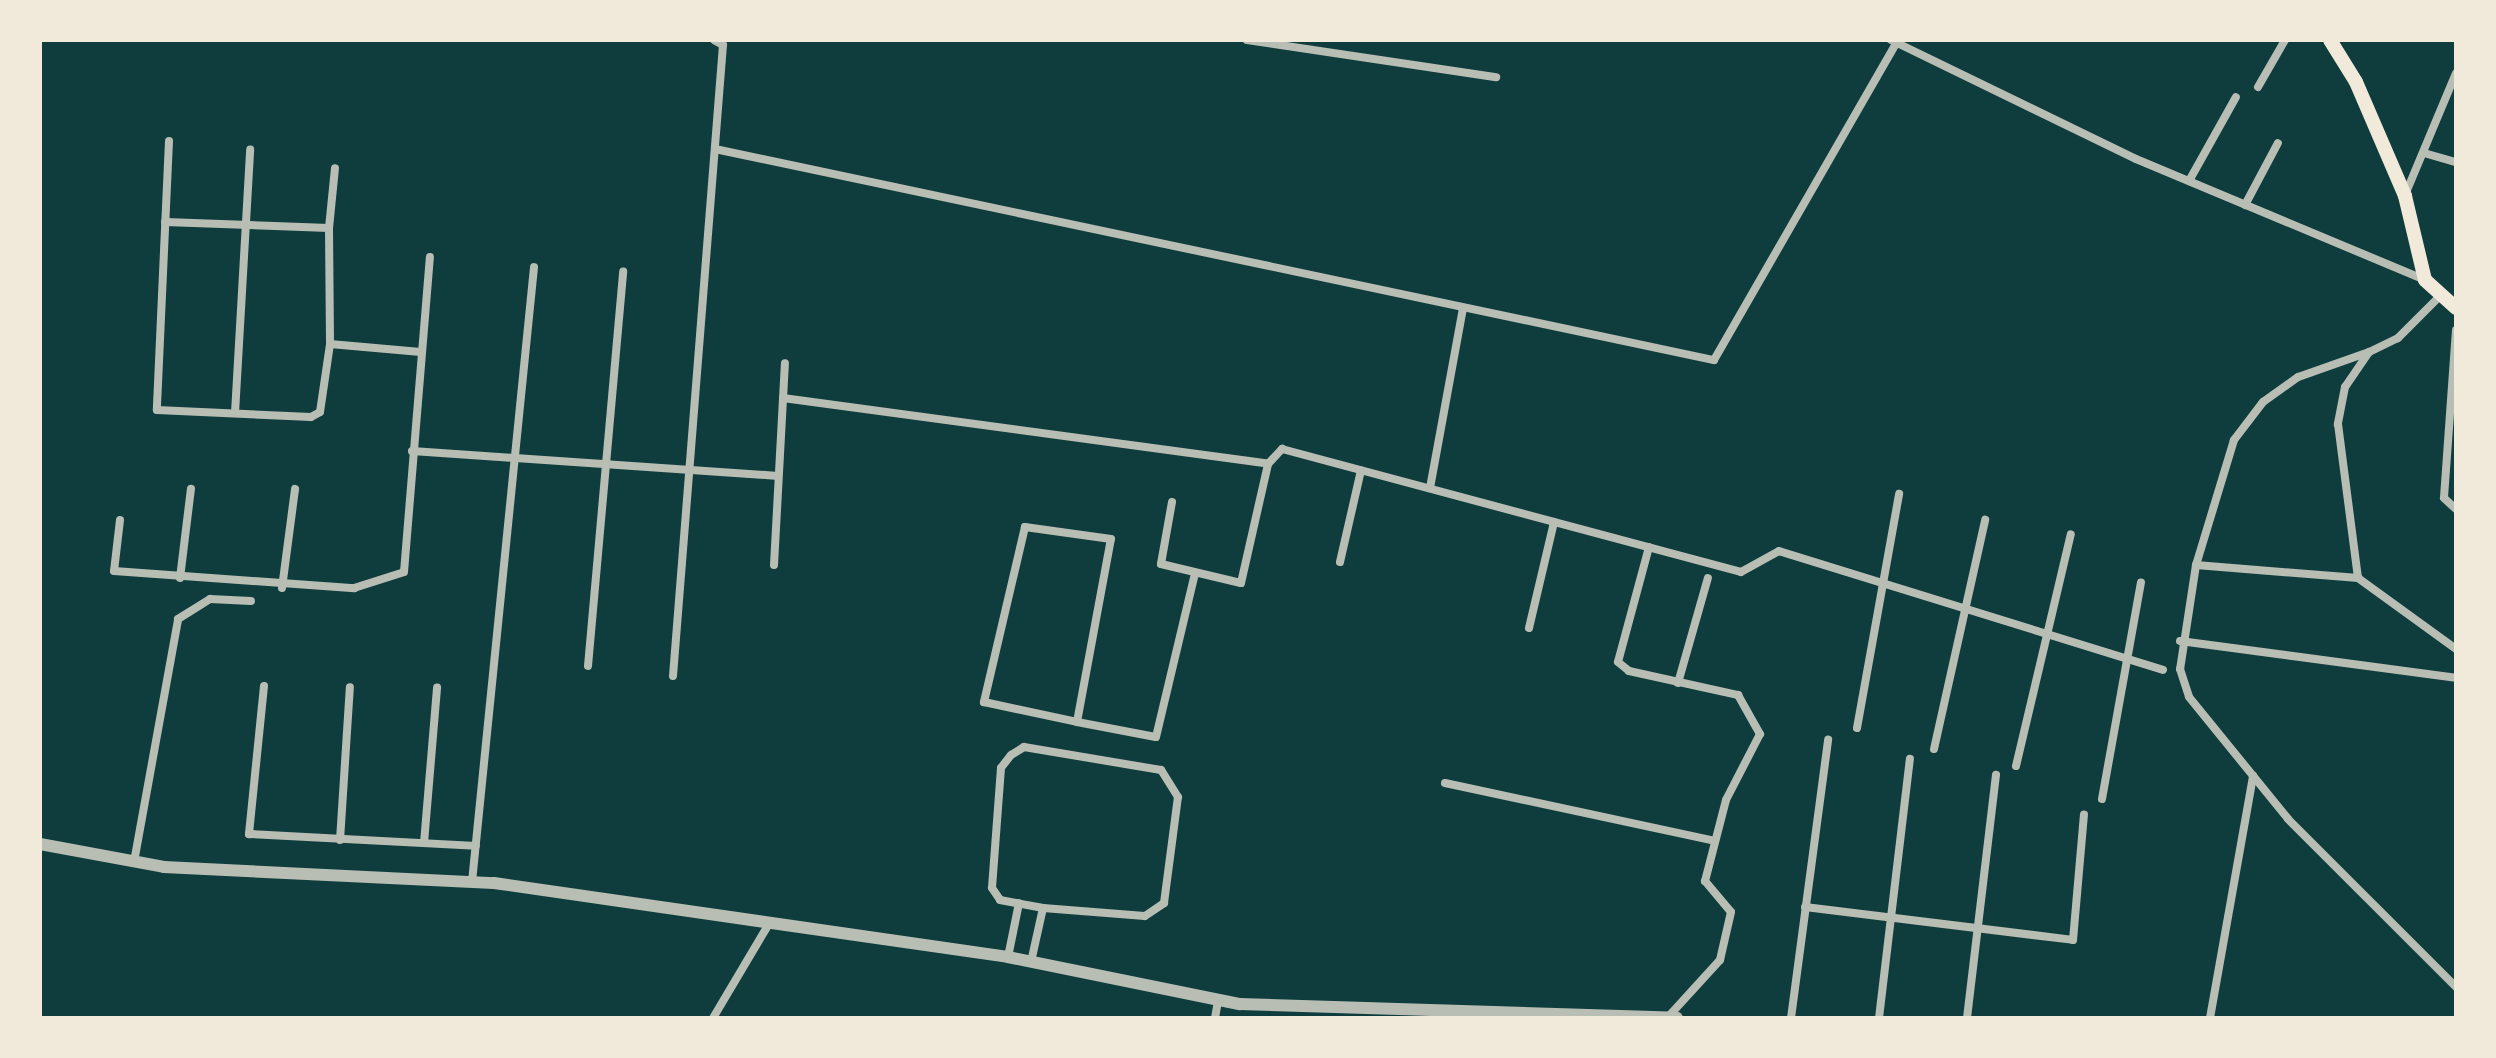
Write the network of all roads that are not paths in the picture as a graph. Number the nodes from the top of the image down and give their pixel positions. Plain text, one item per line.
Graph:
1 (714, 40) edge
2 (1247, 40) edge
3 (2285, 40) edge
4 (2330, 40) edge
5 (1894, 41) edge
6 (2456, 73) edge
7 (1496, 77) dead end
8 (2258, 87) dead end
9 (2236, 97) dead end
10 (169, 141) dead end
11 (2278, 143) dead end
12 (250, 149) dead end
13 (715, 149) junction
14 (2424, 153) junction
15 (2456, 162) edge
16 (335, 168) dead end
17 (2189, 181) junction
18 (2405, 196) junction
19 (2245, 205) junction
20 (165, 222) junction
21 (245, 224) junction
22 (329, 228) junction
23 (430, 257) dead end
24 (534, 267) dead end
25 (623, 272) dead end
26 (2425, 280) junction
27 (2441, 295) junction
28 (1463, 308) junction
29 (2456, 308) edge
30 (2456, 330) edge
31 (330, 344) junction
32 (421, 352) junction
33 (2369, 352) junction
34 (785, 363) dead end
35 (783, 398) junction
36 (235, 413) junction
37 (412, 451) junction
38 (519, 459) junction
39 (1268, 464) junction
40 (606, 466) junction
41 (1361, 470) junction
42 (691, 471) junction
43 (778, 476) junction
44 (1430, 488) junction
45 (191, 489) dead end
46 (295, 489) dead end
47 (1899, 494) dead end
48 (1172, 502) dead end
49 (2456, 509) edge
50 (120, 520) dead end
51 (1985, 520) dead end
52 (1554, 522) junction
53 (2071, 534) dead end
54 (1649, 547) junction
55 (1340, 562) dead end
56 (774, 565) dead end
57 (2196, 565) junction
58 (1195, 573) junction
59 (180, 578) junction
60 (1708, 578) dead end
61 (2358, 578) junction
62 (1879, 581) junction
63 (2141, 582) dead end
64 (282, 588) junction
65 (251, 601) dead end
66 (1965, 608) junction
67 (1529, 628) dead end
68 (2044, 633) junction
69 (2180, 641) junction
70 (2456, 649) edge
71 (2127, 659) junction
72 (588, 666) dead end
73 (2163, 670) dead end
74 (673, 676) dead end
75 (2456, 678) edge
76 (1678, 683) junction
77 (264, 686) dead end
78 (350, 687) dead end
79 (437, 688) dead end
80 (1077, 722) junction
81 (1857, 728) dead end
82 (1828, 739) dead end
83 (1934, 749) dead end
84 (1910, 759) dead end
85 (2016, 766) dead end
86 (1996, 775) dead end
87 (2253, 776) junction
88 (1445, 783) dead end
89 (2102, 799) dead end
90 (2084, 814) dead end
91 (340, 840) junction
92 (1715, 841) junction
93 (424, 843) junction
94 (40, 844) edge
95 (476, 846) junction
96 (134, 862) junction
97 (472, 882) junction
98 (1019, 903) junction
99 (1805, 907) junction
100 (1043, 908) junction
101 (1892, 918) junction
102 (767, 927) junction
103 (1977, 929) junction
104 (1008, 957) junction
105 (1031, 962) junction
106 (2456, 987) edge
107 (1218, 1001) junction
108 (1673, 1017) edge
109 (713, 1018) edge
110 (1215, 1018) edge
111 (1791, 1018) edge
112 (1879, 1018) edge
113 (1967, 1018) edge
114 (2210, 1018) edge

1 - 13 street
2 - 7 street
3 - 8 street
4 - 18 main road
5 - 17 street
5 - 28 street
6 - 14 street
9 - 17 street
10 - 20 street
11 - 19 street
12 - 21 street
13 - 28 street
13 - 42 street
14 - 15 street
14 - 18 street
16 - 22 street
17 - 19 street
18 - 26 main road
19 - 26 street
20 - 21 street
20 - 36 street
21 - 22 street
21 - 36 street
22 - 31 street
23 - 32 street
24 - 38 street
25 - 40 street
26 - 27 main road
27 - 29 main road
27 - 33 street
28 - 44 street
30 - 49 street
31 - 32 street
31 - 36 street
32 - 37 street
33 - 57 street
33 - 61 street
34 - 35 street
35 - 39 street
35 - 43 street
37 - 38 street
37 - 64 street
38 - 40 street
38 - 95 street
39 - 41 street
39 - 58 street
40 - 42 street
40 - 72 street
41 - 44 street
41 - 55 street
42 - 43 street
42 - 74 street
43 - 56 street
44 - 52 street
45 - 59 street
46 - 64 street
47 - 62 street
48 - 58 street
50 - 59 street
51 - 66 street
52 - 54 street
52 - 67 street
53 - 68 street
54 - 62 street
54 - 76 street
57 - 61 street
57 - 69 street
58 - 80 street
59 - 64 street
60 - 76 street
61 - 70 street
62 - 66 street
62 - 81 street
63 - 71 street
65 - 96 street
66 - 68 street
66 - 83 street
68 - 71 street
68 - 85 street
69 - 75 street
69 - 87 street
71 - 73 street
71 - 89 street
76 - 92 street
77 - 91 street
78 - 91 street
79 - 93 street
80 - 80 street
82 - 99 street
84 - 101 street
86 - 103 street
87 - 106 street
87 - 114 street
88 - 92 street
90 - 103 street
91 - 93 street
92 - 108 street
93 - 95 street
94 - 96 street
95 - 97 street
96 - 97 street
97 - 102 street
98 - 100 street
98 - 100 street
98 - 104 street
99 - 101 street
99 - 111 street
100 - 105 street
101 - 103 street
101 - 112 street
102 - 104 street
102 - 109 street
103 - 113 street
104 - 105 street
105 - 107 street
107 - 108 street
107 - 110 street

